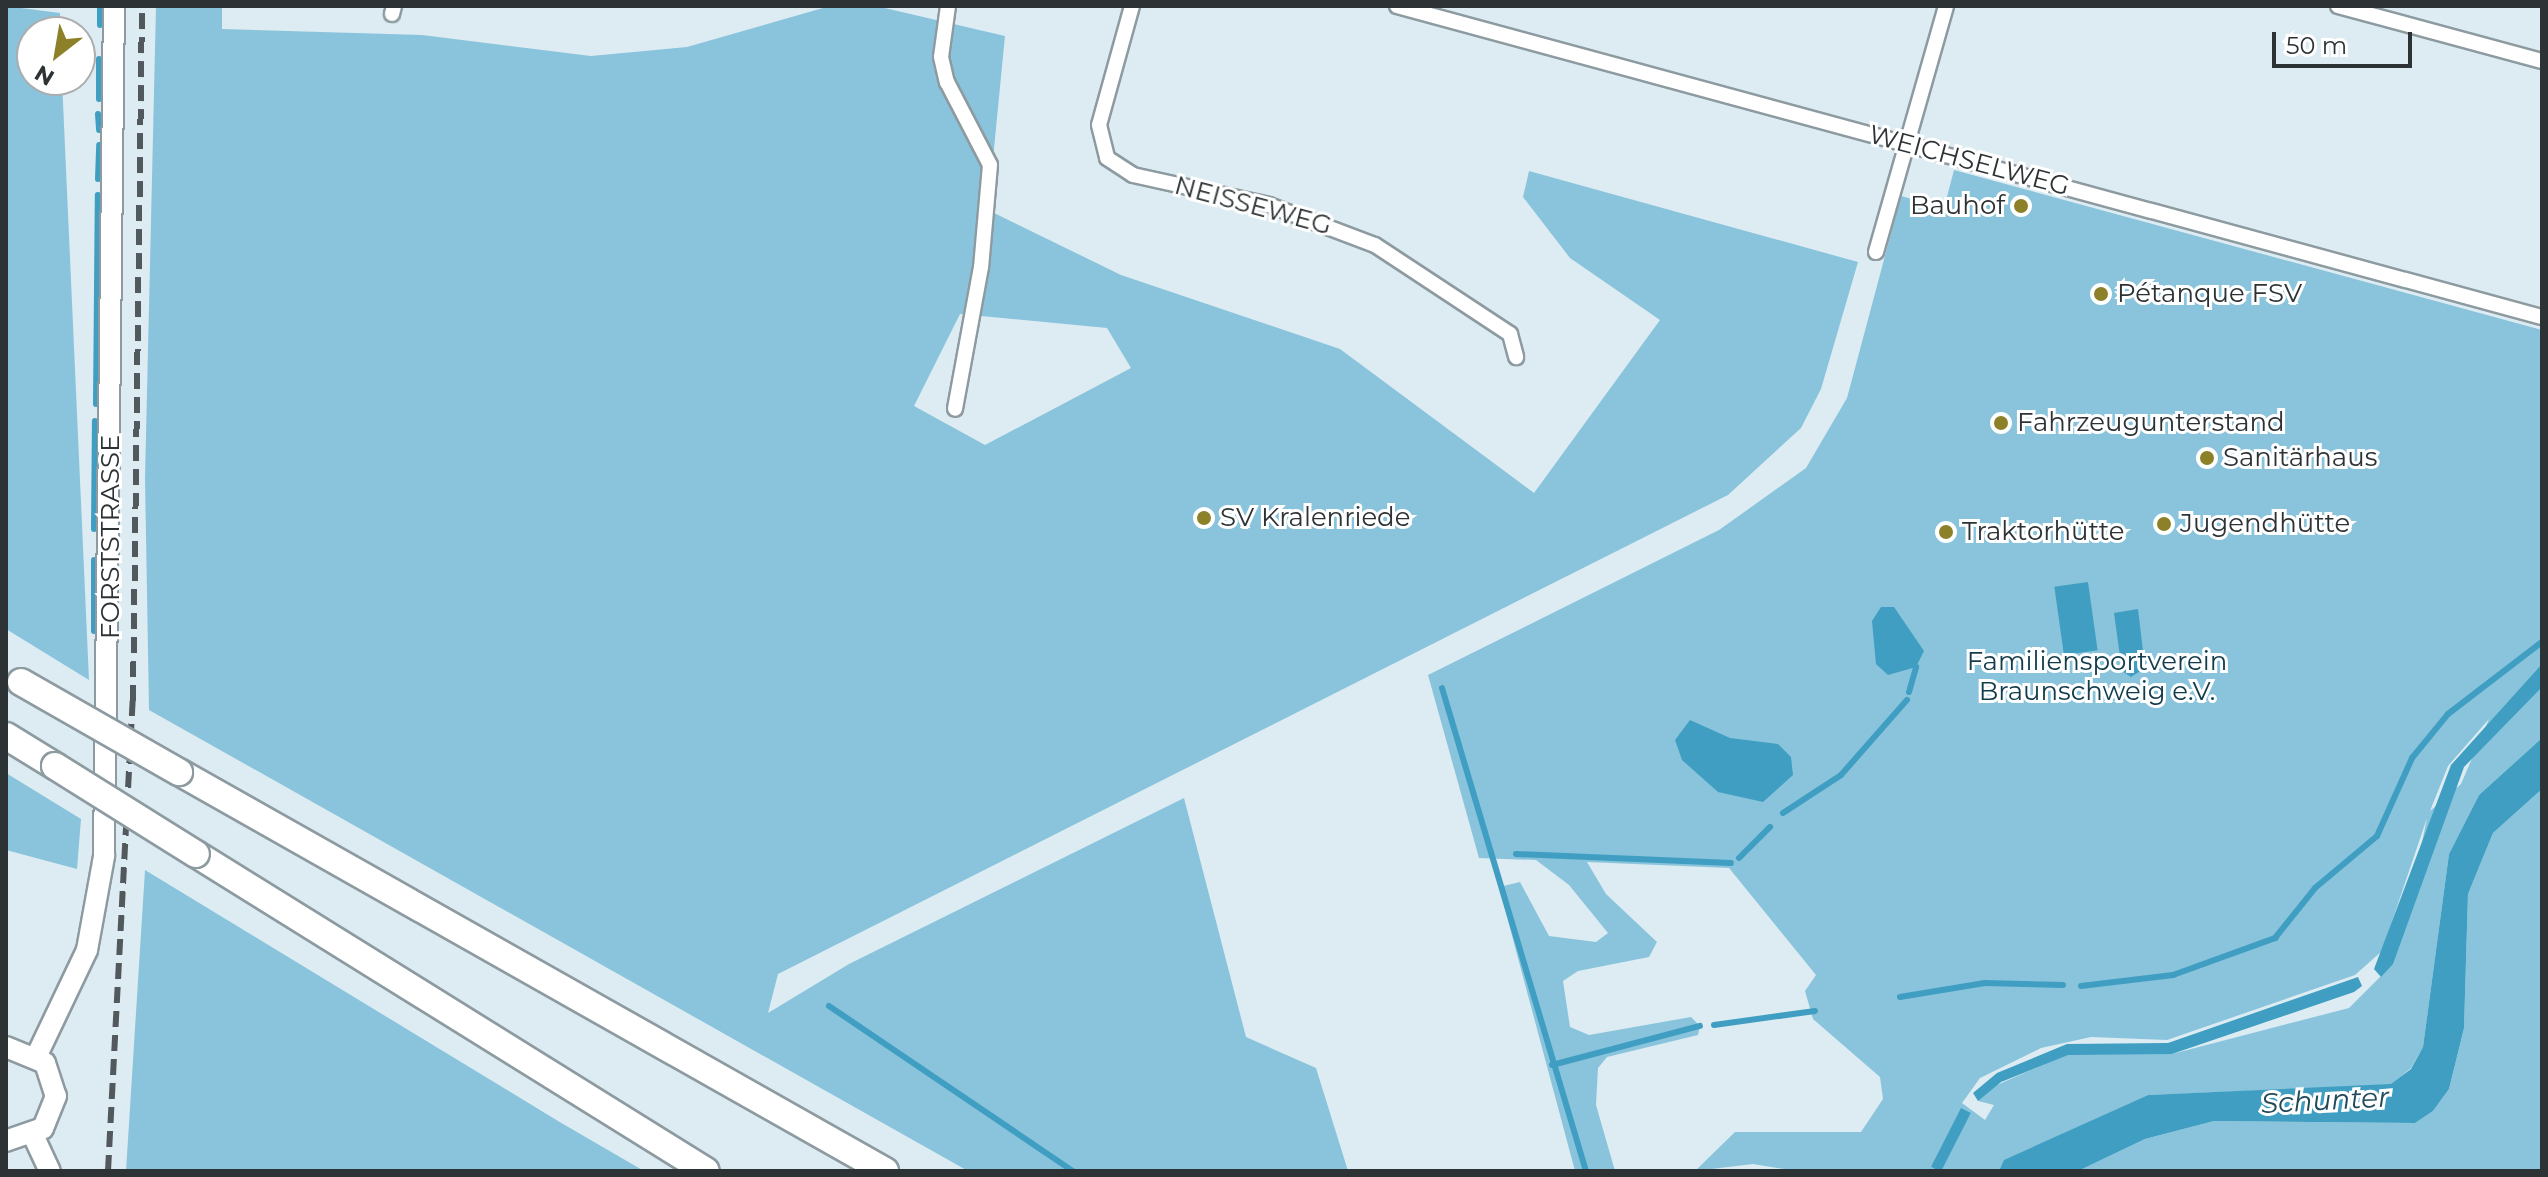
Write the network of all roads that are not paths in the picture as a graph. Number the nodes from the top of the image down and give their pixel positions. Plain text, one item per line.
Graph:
1 (114, 6) edge
2 (948, 6) edge
3 (1132, 6) edge
4 (1397, 6) edge
5 (1946, 6) edge
6 (2338, 6) edge
7 (2542, 61) edge
8 (1905, 144) junction
9 (1876, 252) dead end
10 (2542, 317) edge
11 (1516, 357) dead end
12 (955, 409) dead end
13 (13, 677) edge
14 (6, 736) edge
15 (6, 1047) edge
16 (37, 1055) junction
17 (33, 1135) junction
18 (6, 1141) edge
19 (50, 1171) edge
20 (706, 1171) edge
21 (885, 1171) edge

1 - 16 main road, FORSTSTRASSE
2 - 12 street
3 - 11 street, NEISSEWEG
4 - 8 street, WEICHSELWEG
5 - 8 street
6 - 7 street
8 - 9 street
8 - 10 street, WEICHSELWEG
13 - 21 highway, bridge
14 - 20 highway, bridge
15 - 16 main road
16 - 17 main road
17 - 18 main road
17 - 19 main road

